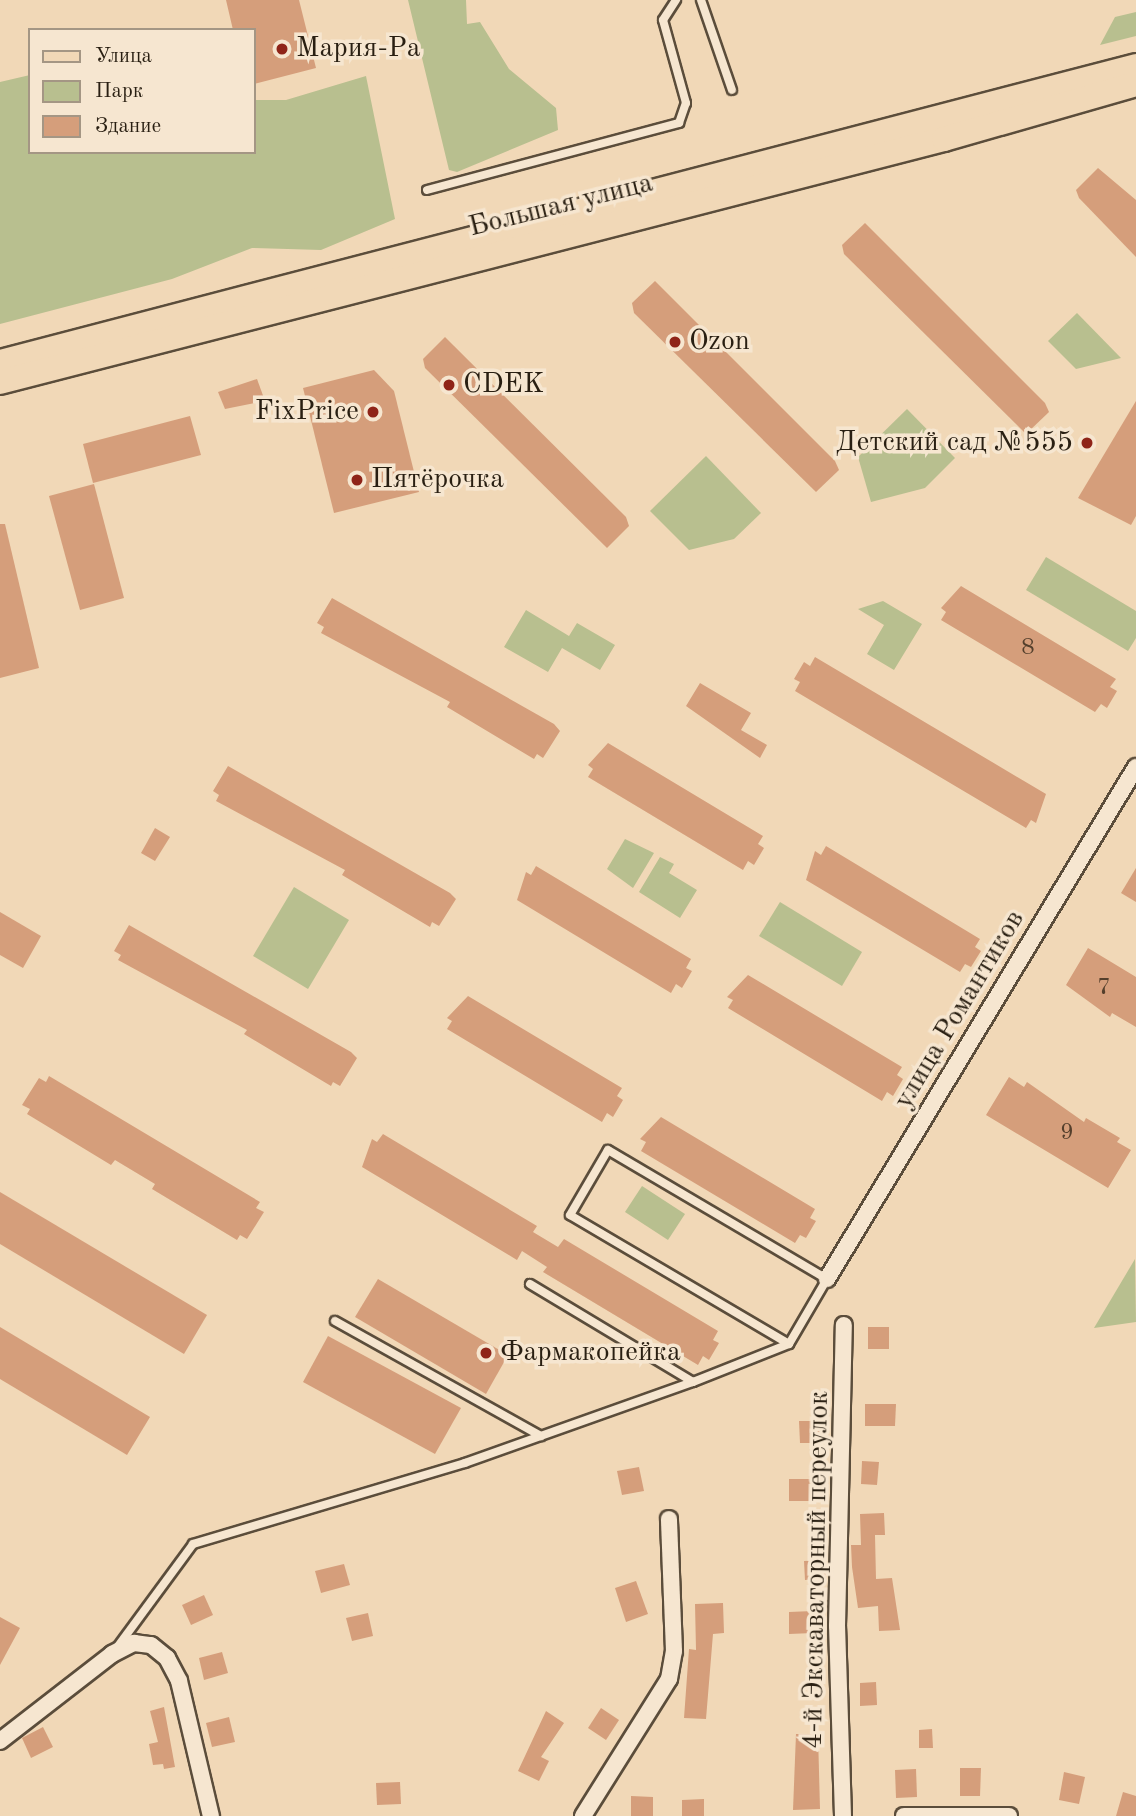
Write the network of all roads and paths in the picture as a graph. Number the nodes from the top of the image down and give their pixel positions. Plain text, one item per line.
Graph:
1 (676, 0) edge
2 (701, 0) edge
3 (1136, 66) edge
4 (1136, 84) edge
5 (732, 90) dead end
6 (427, 190) dead end
7 (444, 257) junction
8 (0, 362) edge
9 (0, 382) edge
10 (1136, 767) edge
11 (827, 1279) junction
12 (530, 1284) dead end
13 (335, 1321) dead end
14 (844, 1325) dead end
15 (789, 1344) junction
16 (693, 1382) junction
17 (541, 1436) junction
18 (669, 1519) dead end
19 (112, 1654) junction
20 (0, 1741) edge
21 (211, 1816) edge
22 (583, 1816) edge
23 (843, 1816) edge
24 (904, 1816) edge
25 (1009, 1816) edge

1 - 6 lane
2 - 5 lane
3 - 7 main road, Большая улица
4 - 7 main road, Большая улица
7 - 8 main road, Большая улица
7 - 9 main road, Большая улица
10 - 11 street, улица Романтиков
11 - 15 lane
11 - 15 lane
12 - 16 lane
13 - 17 lane
14 - 23 street, 4-й Экскаваторный переулок
15 - 16 lane
16 - 17 lane
17 - 19 lane
18 - 22 street
19 - 20 street
19 - 21 street
24 - 25 street

